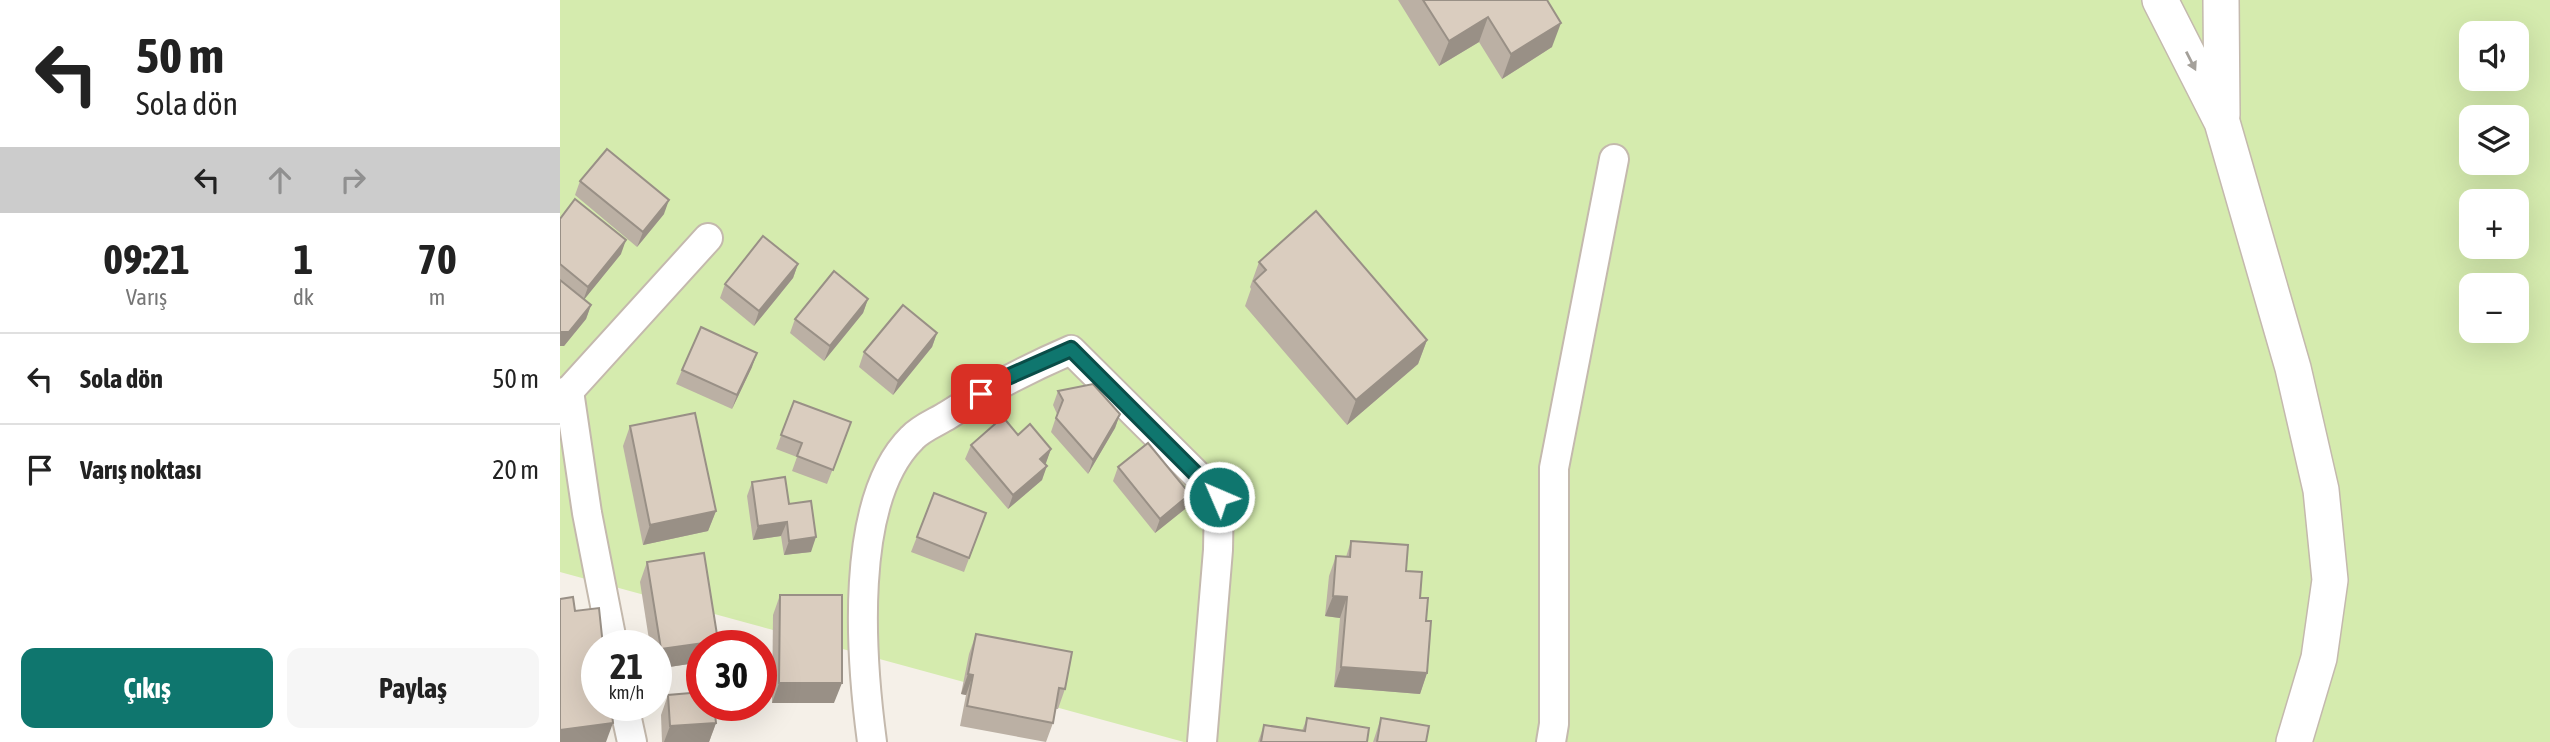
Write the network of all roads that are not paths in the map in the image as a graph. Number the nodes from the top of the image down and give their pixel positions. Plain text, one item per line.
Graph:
1 (2160, 0) edge
2 (2221, 0) edge
3 (2222, 121) junction
4 (1614, 159) dead end
5 (708, 238) dead end
6 (565, 392) edge
7 (610, 630) edge
8 (627, 721) edge
9 (632, 742) edge
10 (872, 742) edge
11 (1202, 742) edge
12 (1551, 742) edge
13 (2294, 742) edge

1 -> 3 street
2 - 3 street
3 - 13 street
4 - 12 street
5 - 6 street
6 - 7 street
8 - 9 street
10 - 11 street

